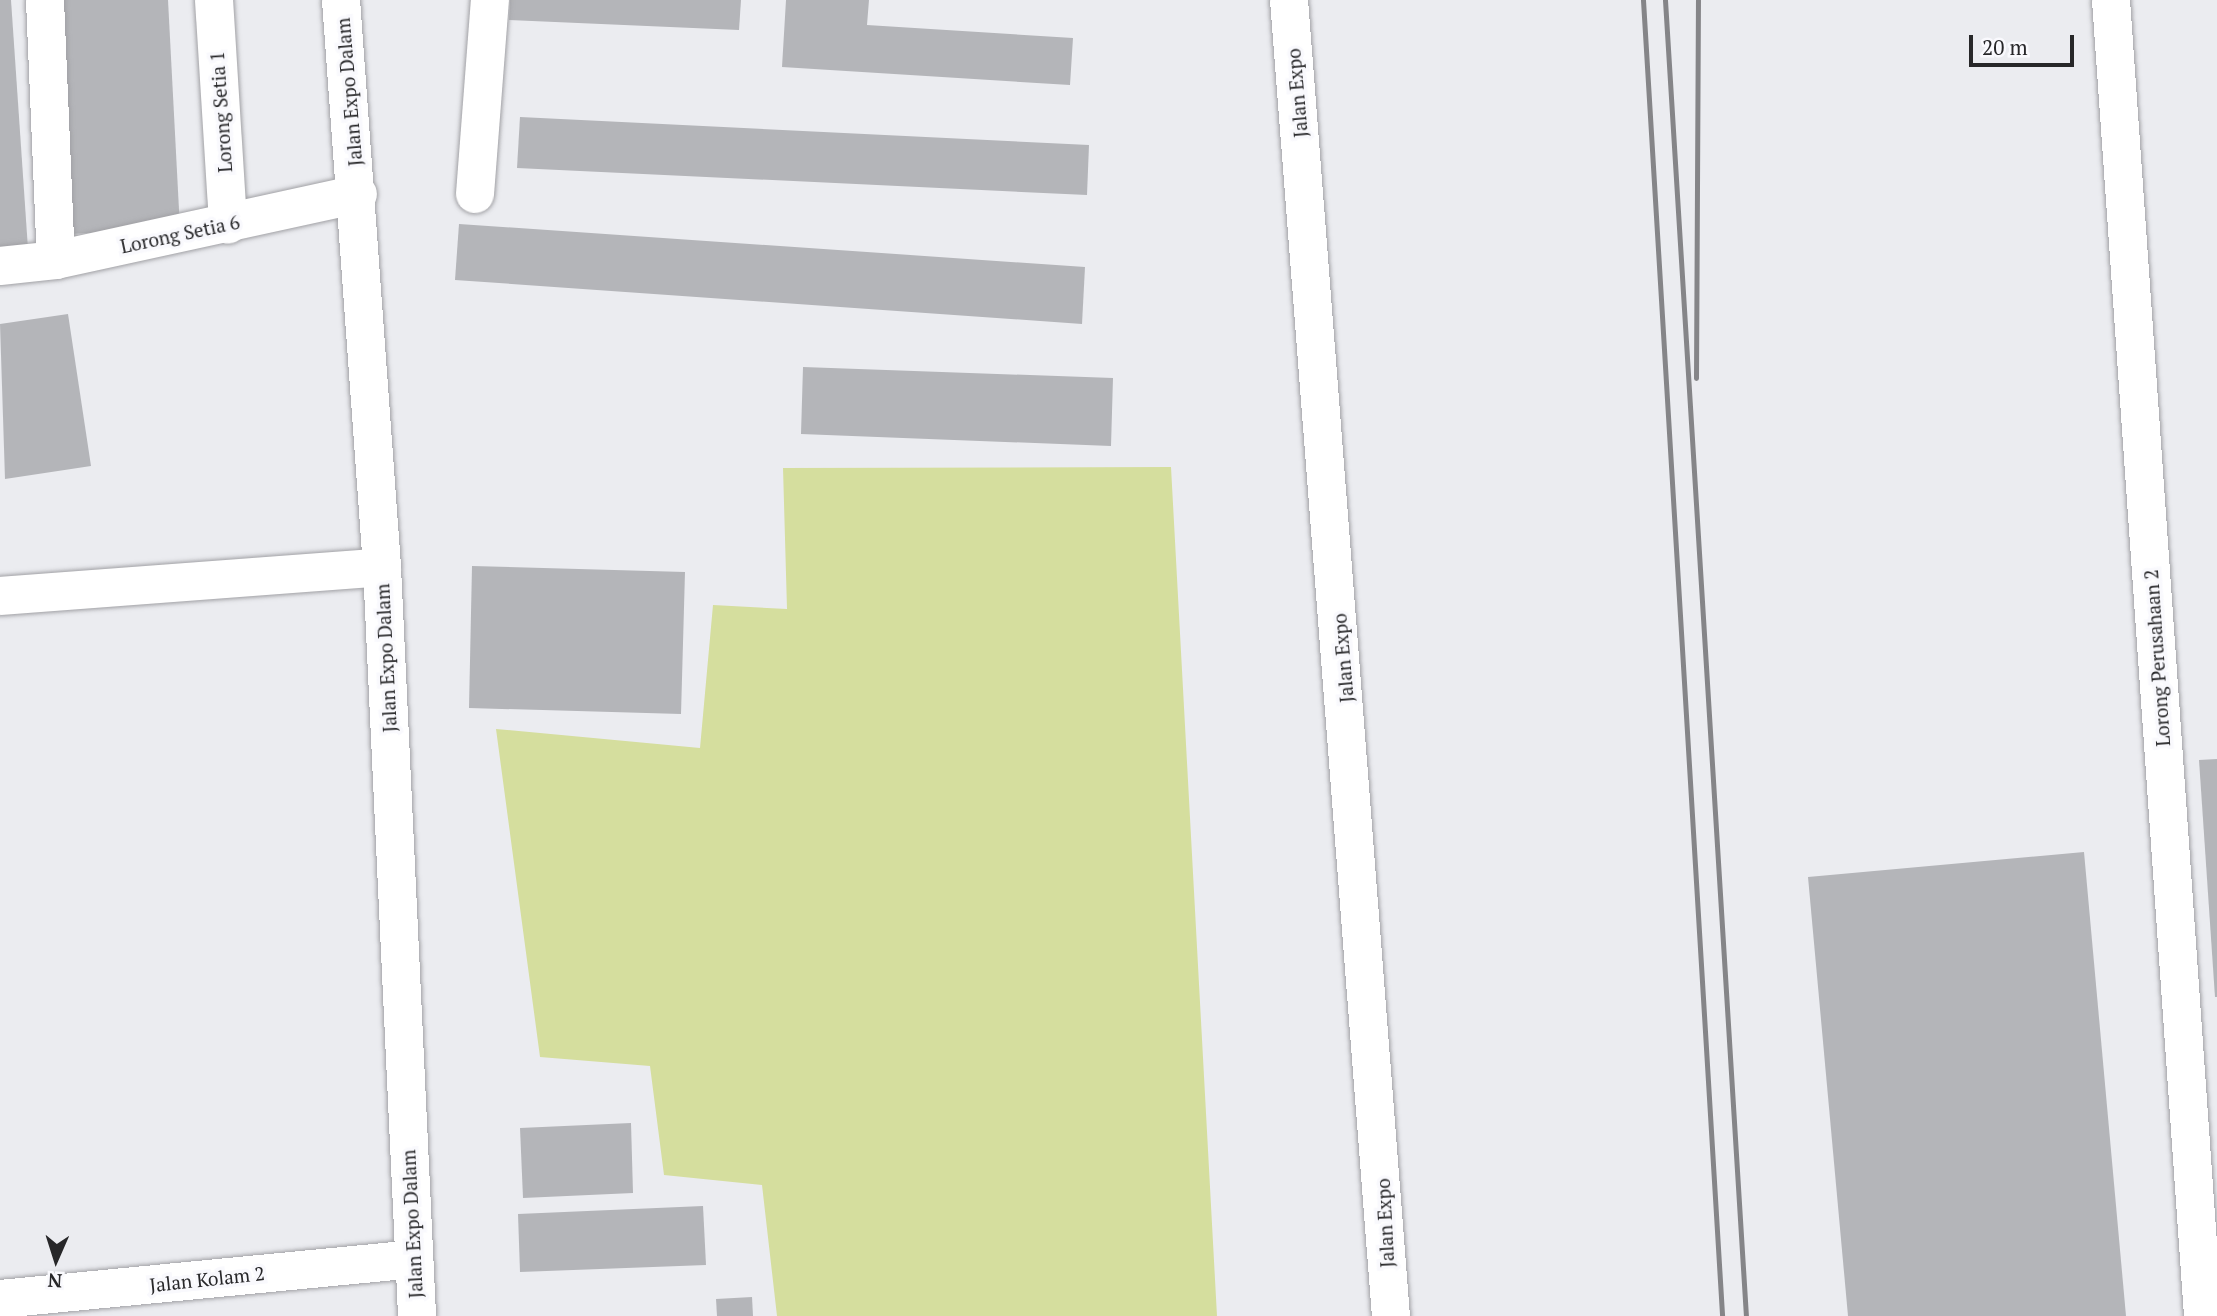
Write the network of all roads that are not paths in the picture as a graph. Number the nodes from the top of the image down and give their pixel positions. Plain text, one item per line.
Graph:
1 (45, 0) edge
2 (214, 0) edge
3 (341, 0) edge
4 (490, 0) edge
5 (1289, 0) edge
6 (2111, 0) edge
7 (358, 194) junction
8 (475, 194) dead end
9 (228, 225) junction
10 (56, 260) junction
11 (0, 266) edge
12 (382, 567) junction
13 (0, 596) edge
14 (413, 1259) junction
15 (0, 1299) edge
16 (417, 1316) edge
17 (1391, 1316) edge
18 (2203, 1316) edge

1 - 10 street
2 - 9 street, Lorong Setia 1
3 - 7 street, Jalan Expo Dalam
4 - 8 street
5 - 17 street, Jalan Expo
6 - 18 street, Lorong Perusahaan 2
7 - 9 street, Lorong Setia 6
7 - 12 street, Jalan Expo Dalam
9 - 10 street, Lorong Setia 6
10 - 11 street, Lorong Setia 6
12 - 13 street
12 - 14 street, Jalan Expo Dalam
14 - 15 street, Jalan Kolam 2
14 - 16 street, Jalan Expo Dalam

